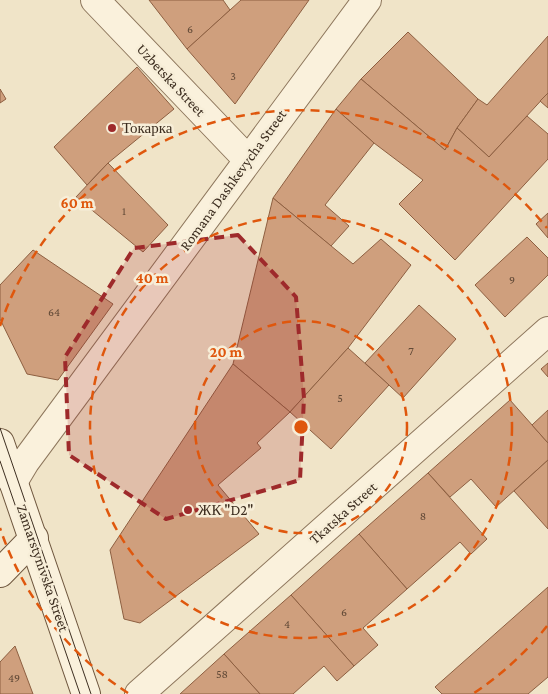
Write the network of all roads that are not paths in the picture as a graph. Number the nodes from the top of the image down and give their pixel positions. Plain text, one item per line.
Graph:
1 (95, 0) edge
2 (366, 0) edge
3 (248, 160) junction
4 (548, 331) edge
5 (0, 443) edge
6 (13, 482) junction
7 (34, 538) junction
8 (0, 573) edge
9 (86, 694) edge
10 (139, 694) edge

1 - 3 street, Uzbetska Street
2 - 3 street, Romana Dashkevycha Street
3 - 6 street, Romana Dashkevycha Street
4 - 10 street, Tkatska Street
5 - 6 street, Zamarstynivska Street
6 - 7 street, Zamarstynivska Street
7 - 8 street
7 - 9 street, Zamarstynivska Street

